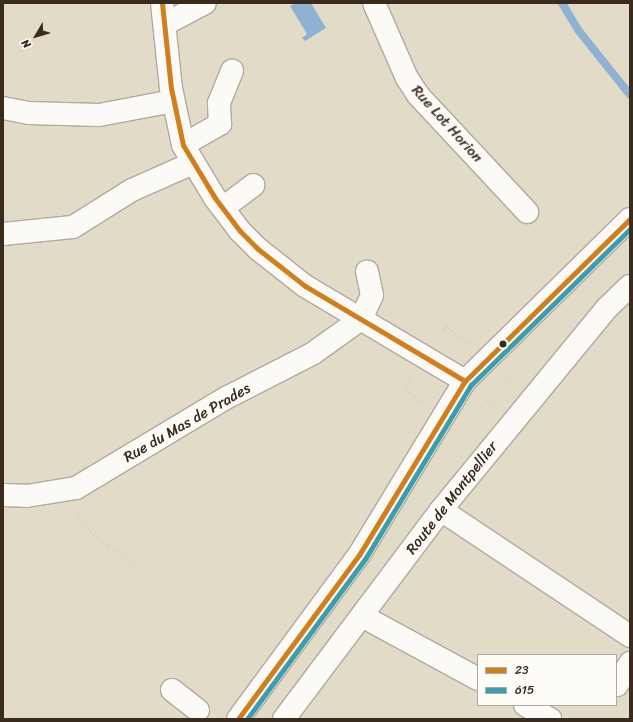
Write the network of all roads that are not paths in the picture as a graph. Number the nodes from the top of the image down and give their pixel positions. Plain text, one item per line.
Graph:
1 (205, 3) edge
2 (374, 3) edge
3 (163, 13) edge
4 (232, 71) dead end
5 (173, 101) junction
6 (3, 108) edge
7 (188, 154) junction
8 (253, 185) dead end
9 (223, 208) junction
10 (527, 212) dead end
11 (630, 219) edge
12 (3, 234) edge
13 (368, 272) dead end
14 (630, 286) edge
15 (361, 319) junction
16 (465, 381) junction
17 (3, 495) edge
18 (441, 510) junction
19 (362, 616) junction
20 (630, 636) edge
21 (630, 663) edge
22 (477, 679) edge
23 (617, 685) edge
24 (172, 690) dead end
25 (527, 706) edge
26 (198, 710) dead end
27 (238, 719) edge
28 (284, 719) edge
29 (550, 719) edge

1 - 3 street
2 - 10 street, Rue Lot Horion
3 - 5 street
4 - 7 street
5 - 6 street
5 - 7 street
7 - 9 street
7 - 12 street
8 - 9 street
9 - 15 street
11 - 16 street
13 - 15 street
14 - 18 street, Route de Montpellier
15 - 16 street
15 - 17 street, Rue du Mas de Prades
16 - 27 street
18 - 19 street, Route de Montpellier
18 - 20 street
19 - 22 street
19 - 28 street, Route de Montpellier
21 - 23 street
24 - 26 street
25 - 29 street

